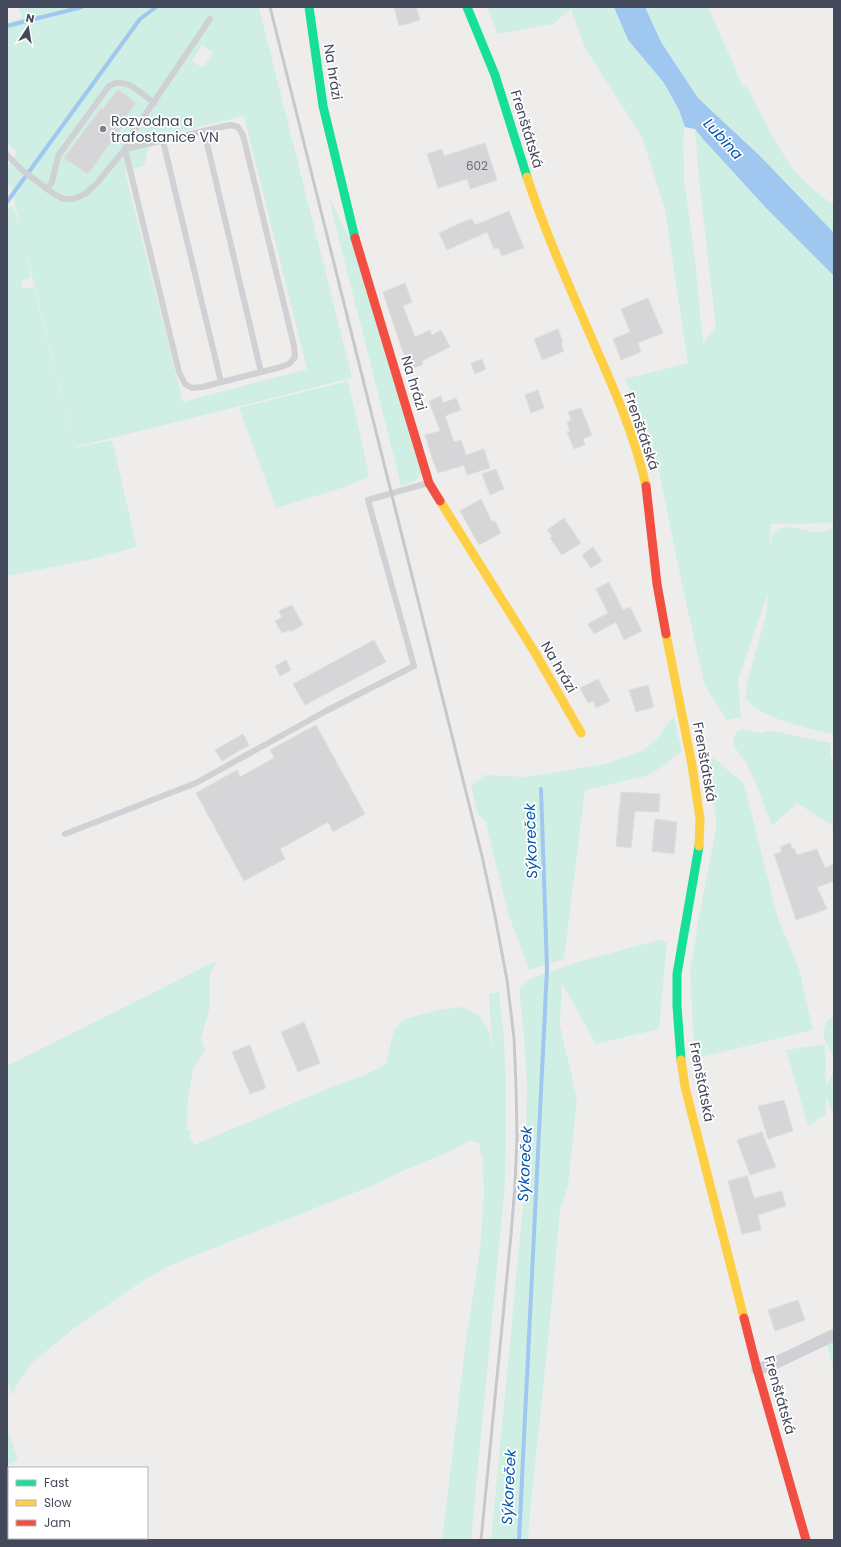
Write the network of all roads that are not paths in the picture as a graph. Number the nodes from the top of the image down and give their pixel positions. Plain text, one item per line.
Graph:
1 (309, 7) edge
2 (467, 7) edge
3 (210, 19) dead end
4 (154, 103) junction
5 (204, 131) junction
6 (163, 141) junction
7 (125, 149) junction
8 (7, 154) edge
9 (47, 188) junction
10 (261, 372) junction
11 (221, 382) junction
12 (429, 483) junction
13 (581, 733) dead end
14 (65, 834) dead end
15 (834, 1335) edge
16 (757, 1369) junction
17 (806, 1540) edge

1 - 12 main road, Na hrázi
2 - 16 main road, Frenštátská
3 - 4 lane
4 - 7 lane
4 - 9 lane
5 - 6 lane
5 - 10 lane
5 - 10 lane
6 - 7 lane
6 - 11 lane
7 - 9 lane
7 - 11 lane
8 - 9 lane
10 - 11 lane
12 - 13 main road, Na hrázi
12 - 14 lane
15 - 16 street
16 - 17 main road, Frenštátská

